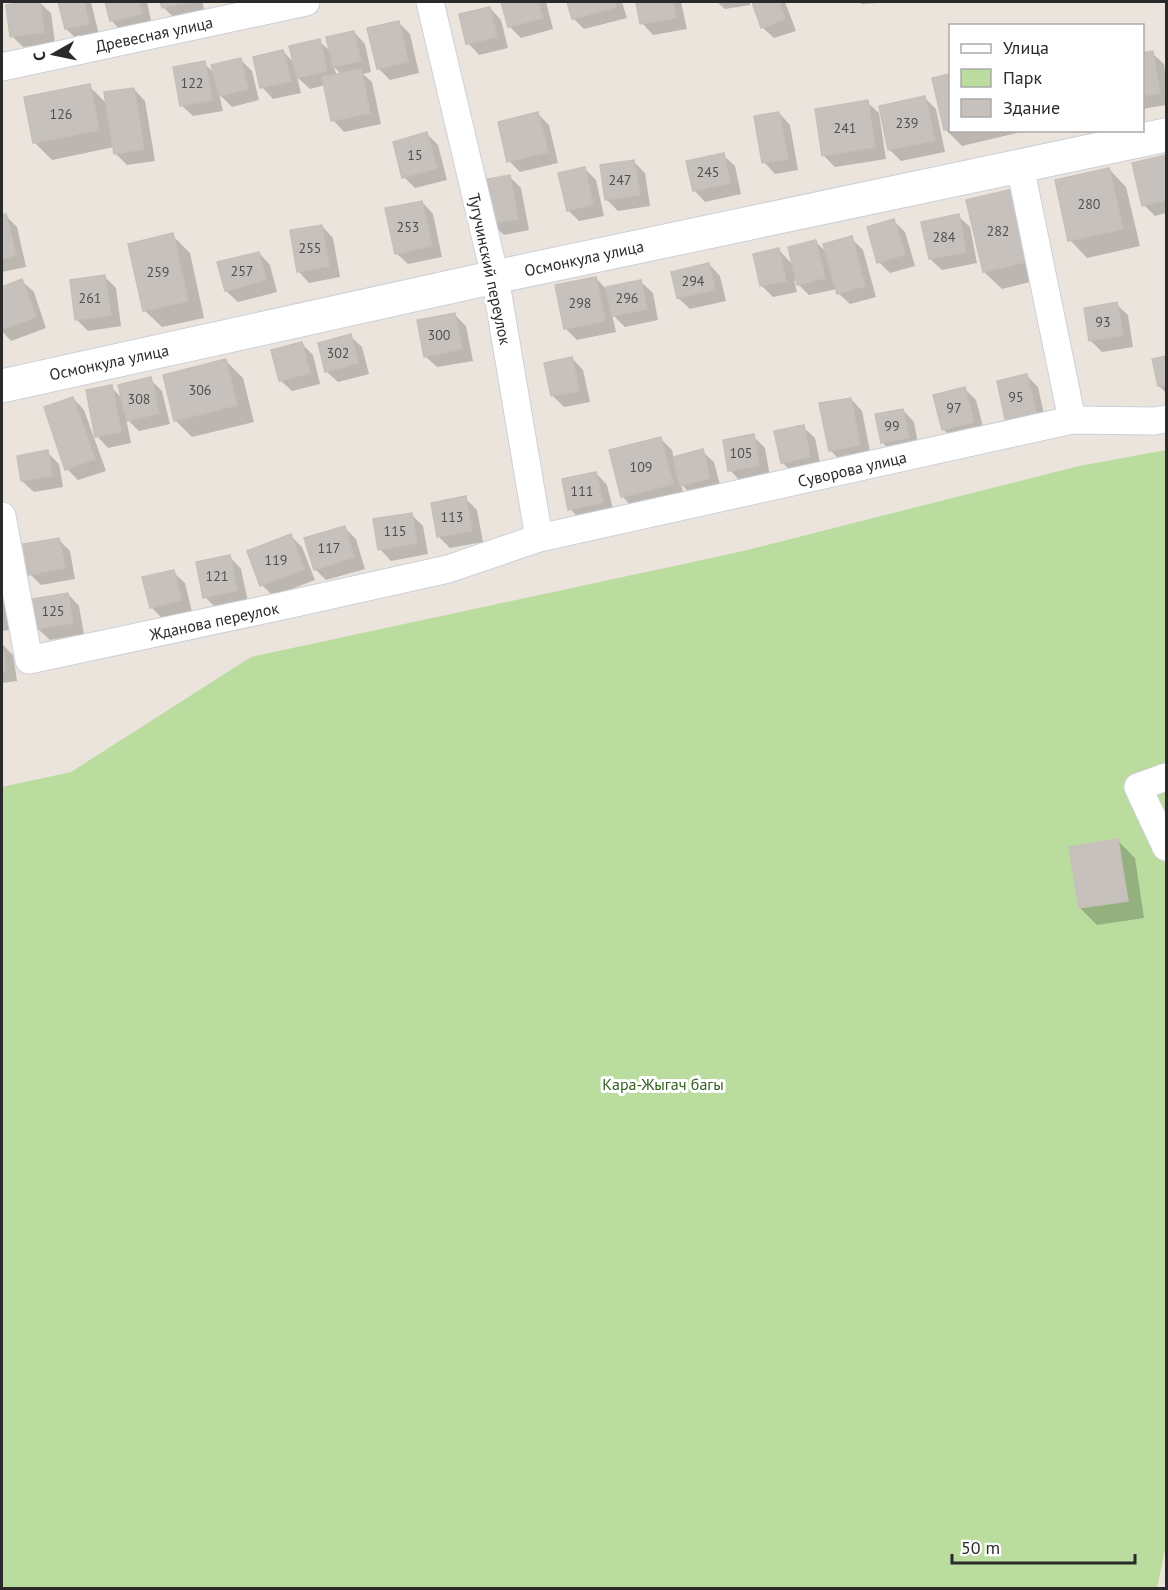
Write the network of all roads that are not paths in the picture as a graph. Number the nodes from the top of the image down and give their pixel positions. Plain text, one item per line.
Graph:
1 (306, 2) edge
2 (430, 2) edge
3 (2, 68) edge
4 (1167, 135) edge
5 (1020, 166) junction
6 (495, 277) junction
7 (2, 386) edge
8 (1167, 419) edge
9 (1072, 420) junction
10 (2, 516) edge
11 (539, 538) junction
12 (1167, 777) edge
13 (1167, 847) edge

1 - 3 street, Древесная улица
2 - 6 street, Тугучинский переулок
4 - 5 street, Осмонкула улица
5 - 6 street, Осмонкула улица
5 - 9 street
6 - 7 street, Осмонкула улица
6 - 11 street, Тугучинский переулок
8 - 9 street, Суворова улица
9 - 11 street, Суворова улица
10 - 11 street, Жданова переулок
12 - 13 street

